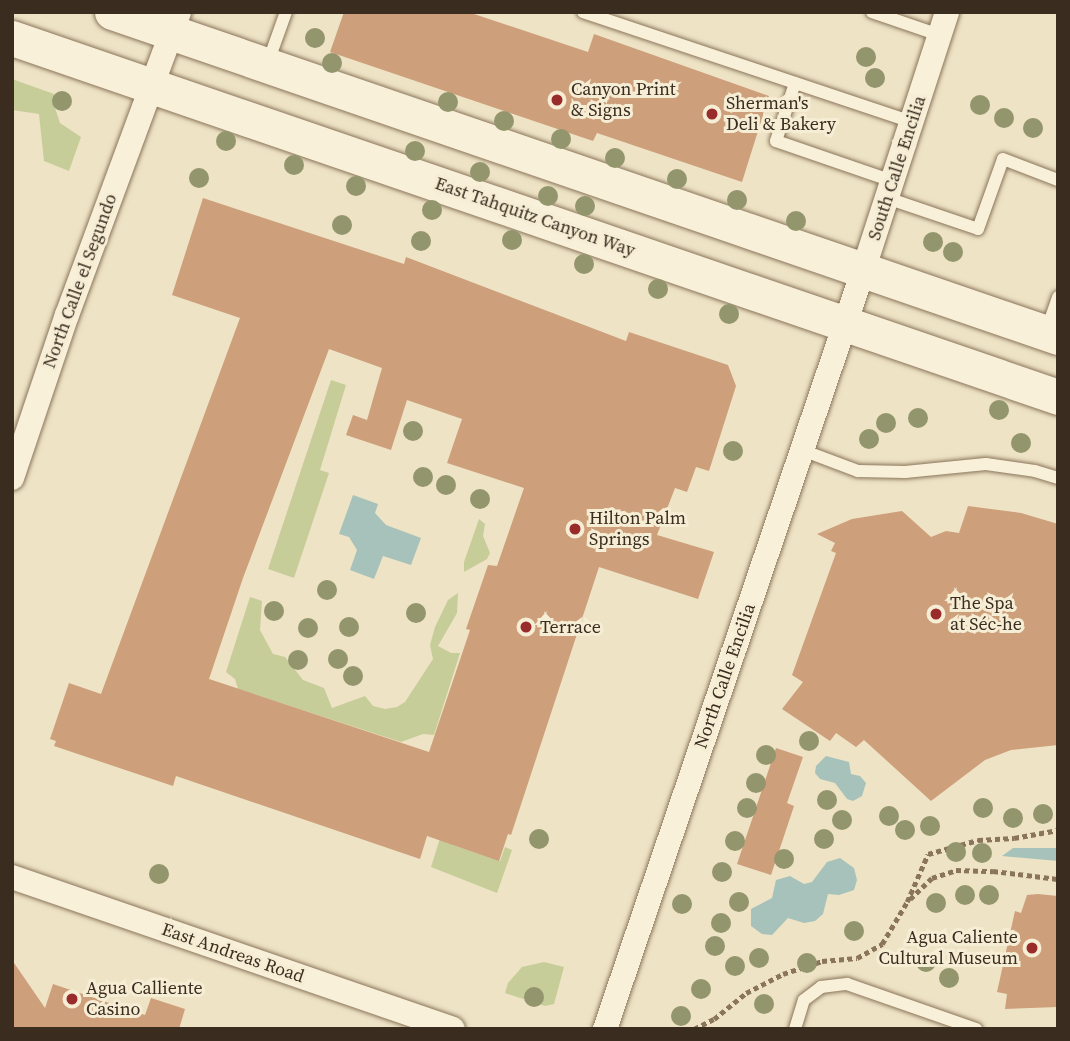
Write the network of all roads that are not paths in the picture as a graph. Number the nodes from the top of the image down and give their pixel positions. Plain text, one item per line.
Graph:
1 (112, 12) edge
2 (286, 12) edge
3 (583, 12) edge
4 (872, 12) edge
5 (175, 22) edge
6 (943, 24) edge
7 (12, 38) edge
8 (267, 66) junction
9 (795, 83) junction
10 (151, 85) junction
11 (911, 122) junction
12 (1058, 180) edge
13 (890, 189) junction
14 (863, 271) junction
15 (1058, 297) edge
16 (845, 323) junction
17 (1052, 335) edge
18 (1058, 397) edge
19 (802, 450) junction
20 (12, 478) edge
21 (1058, 478) edge
22 (12, 877) edge
23 (453, 1029) edge
24 (605, 1029) edge
25 (795, 1029) edge
26 (976, 1029) edge

1 - 5 main road
2 - 8 lane
3 - 9 lane
4 - 6 lane
5 - 8 main road
5 - 10 street, North Calle el Segundo
6 - 11 street, South Calle Encilia
7 - 10 main road, East Tahquitz Canyon Way
8 - 14 main road
9 - 11 lane
9 - 13 lane
10 - 16 main road, East Tahquitz Canyon Way
10 - 20 street, North Calle el Segundo
11 - 13 street, South Calle Encilia
12 - 13 lane
13 - 14 street, South Calle Encilia
14 - 16 street, South Calle Encilia
14 - 17 main road
15 - 17 lane
16 - 18 main road, East Tahquitz Canyon Way
16 - 19 street, North Calle Encilia
19 - 21 lane
19 - 24 street, North Calle Encilia
22 - 23 street, East Andreas Road
25 - 26 lane

